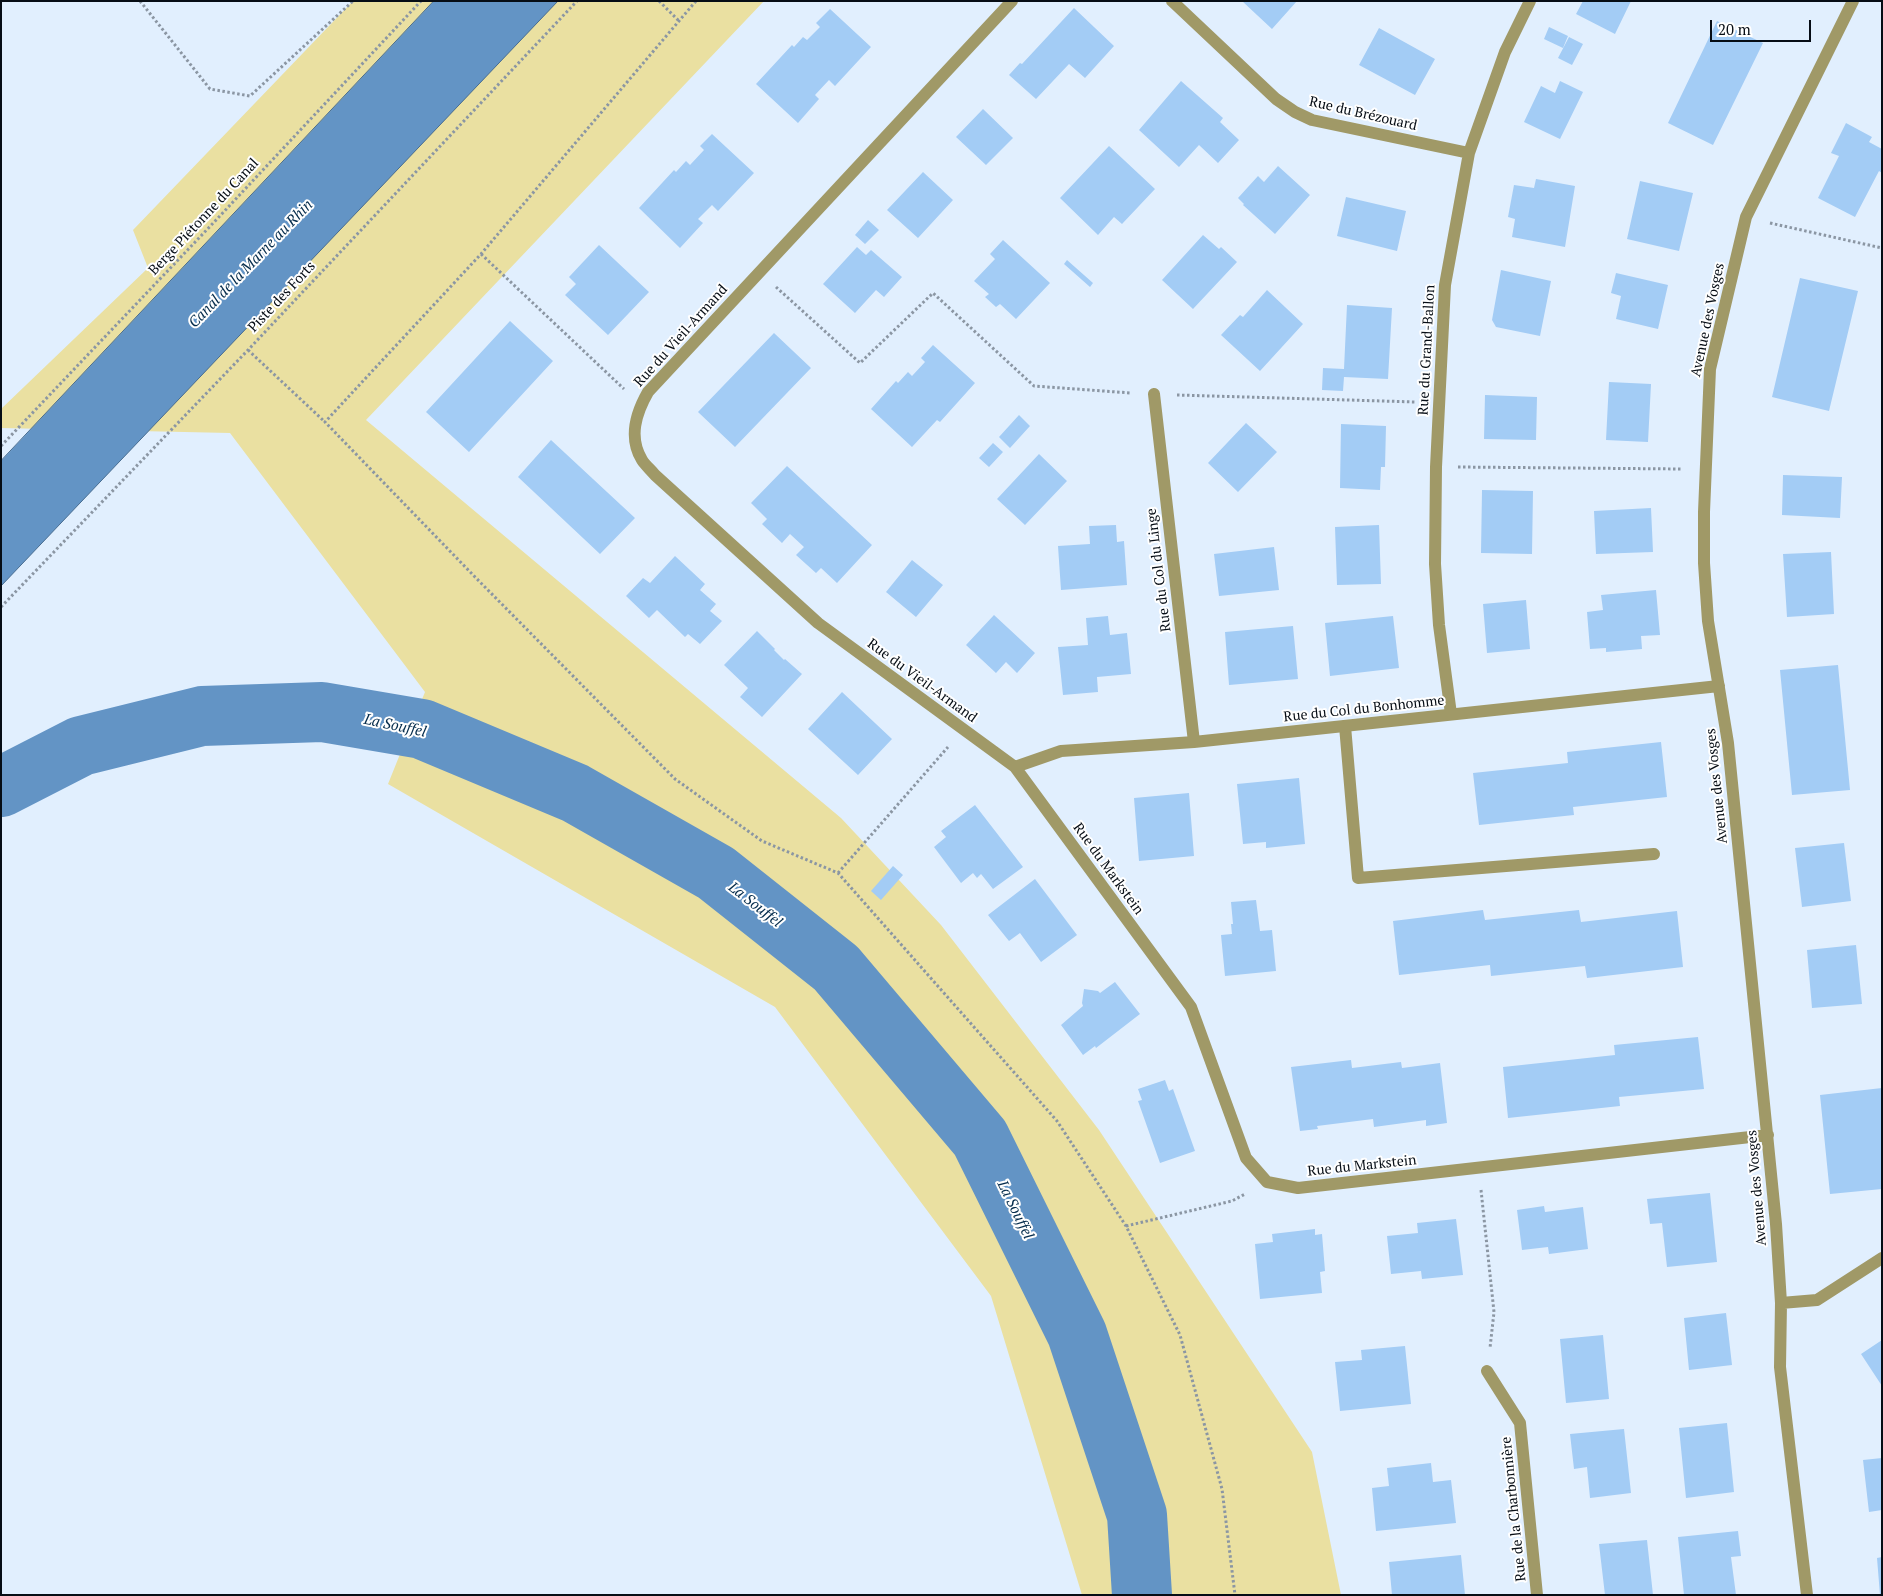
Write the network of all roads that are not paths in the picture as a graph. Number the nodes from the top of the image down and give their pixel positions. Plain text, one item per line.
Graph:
1 (1012, 1) edge
2 (1172, 1) edge
3 (1530, 1) edge
4 (1853, 1) edge
5 (1469, 153) junction
6 (1154, 394) road end
7 (1719, 686) junction
8 (1450, 714) junction
9 (1346, 726) junction
10 (1194, 742) junction
11 (1014, 767) junction
12 (1654, 854) dead end
13 (1768, 1135) junction
14 (1882, 1258) edge
15 (1782, 1303) junction
16 (1487, 1371) road end
17 (1537, 1595) edge
18 (1807, 1595) edge

1 - 11 street, Rue du Vieil-Armand
2 - 5 street, Rue du Brézouard
3 - 5 street, Rue du Grand-Ballon
4 - 7 street, Avenue des Vosges
5 - 8 street, Rue du Grand-Ballon
6 - 10 street, Rue du Col du Linge
7 - 8 street, Rue du Col du Bonhomme
7 - 13 street, Avenue des Vosges
8 - 9 street, Rue du Col du Bonhomme
9 - 10 street, Rue du Col du Bonhomme
9 - 12 street
10 - 11 street, Rue du Col du Bonhomme
11 - 13 street, Rue du Markstein
13 - 15 street, Avenue des Vosges
14 - 15 street
15 - 18 street, Avenue des Vosges
16 - 17 street, Rue de la Charbonnière

